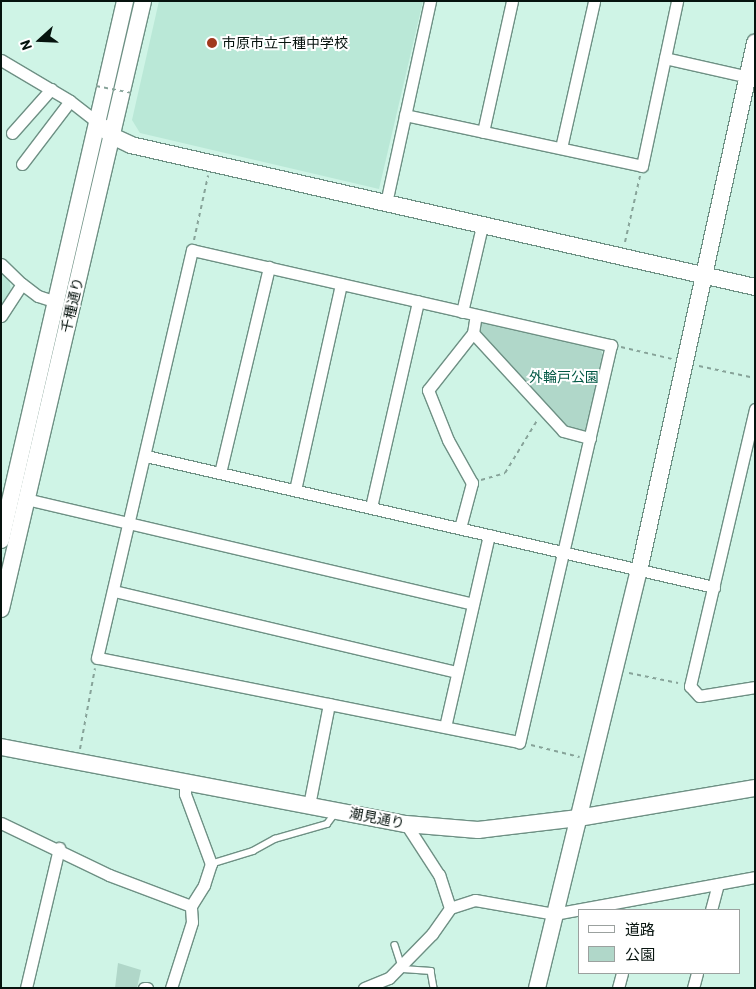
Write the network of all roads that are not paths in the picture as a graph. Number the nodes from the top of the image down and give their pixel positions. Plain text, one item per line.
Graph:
1 (125, 1) edge
2 (143, 1) edge
3 (430, 1) edge
4 (512, 1) edge
5 (594, 1) edge
6 (677, 1) edge
7 (755, 43) edge
8 (665, 58) junction
9 (1, 60) edge
10 (751, 78) edge
11 (51, 89) junction
12 (70, 101) junction
13 (405, 114) junction
14 (97, 122) junction
15 (483, 132) junction
16 (12, 133) dead end
17 (112, 136) junction
18 (561, 148) junction
19 (22, 164) dead end
20 (386, 203) junction
21 (482, 226) junction
22 (1, 264) edge
23 (269, 267) junction
24 (703, 275) junction
25 (22, 284) junction
26 (341, 284) junction
27 (755, 287) edge
28 (418, 301) junction
29 (56, 302) junction
30 (462, 312) junction
31 (476, 315) junction
32 (1, 316) edge
33 (473, 333) junction
34 (755, 409) edge
35 (590, 438) junction
36 (750, 454) edge
37 (146, 456) junction
38 (220, 473) junction
39 (296, 490) junction
40 (26, 499) junction
41 (370, 507) junction
42 (130, 523) junction
43 (460, 528) junction
44 (489, 536) junction
45 (1, 540) edge
46 (563, 553) junction
47 (638, 571) junction
48 (714, 587) junction
49 (114, 591) junction
50 (472, 604) junction
51 (1, 609) edge
52 (457, 672) junction
53 (755, 687) edge
54 (328, 704) junction
55 (445, 727) junction
56 (1, 747) edge
57 (185, 782) junction
58 (755, 788) edge
59 (310, 805) junction
60 (338, 811) junction
61 (578, 818) junction
62 (1, 823) edge
63 (406, 824) junction
64 (59, 848) junction
65 (211, 864) junction
66 (755, 877) edge
67 (718, 884) junction
68 (640, 898) junction
69 (191, 906) junction
70 (450, 908) junction
71 (581, 909) edge
72 (637, 909) edge
73 (712, 909) edge
74 (578, 910) edge
75 (554, 914) junction
76 (395, 945) dead end
77 (401, 966) junction
78 (622, 974) edge
79 (697, 974) edge
80 (26, 988) edge
81 (171, 988) edge
82 (364, 988) edge
83 (434, 988) edge
84 (537, 988) edge
85 (618, 988) edge
86 (693, 988) edge

1 - 14 street, 千種通り
2 - 17 street, 千種通り
3 - 13 street
4 - 15 street
5 - 18 street
6 - 8 street
7 - 10 street
8 - 10 street
8 - 18 street
9 - 11 street
10 - 24 street
11 - 12 street
11 - 16 street
12 - 14 street
12 - 19 street
13 - 15 street
13 - 20 street
14 - 17 street
14 - 29 street, 千種通り
15 - 18 street
17 - 20 street
17 - 40 street, 千種通り
20 - 21 street
21 - 24 street
21 - 30 street
22 - 25 street
23 - 26 street
23 - 37 street
23 - 38 street
24 - 27 street
24 - 47 street
25 - 29 street
25 - 32 street
26 - 28 street
26 - 39 street
28 - 30 street
28 - 41 street
29 - 45 street, 千種通り
30 - 31 street
31 - 33 street
31 - 35 street
33 - 35 street
33 - 43 street
34 - 36 street
35 - 46 street
36 - 48 street
37 - 38 street
37 - 42 street
38 - 39 street
39 - 41 street
40 - 42 street
40 - 51 street, 千種通り
41 - 43 street
42 - 49 street
42 - 50 street
43 - 44 street
44 - 46 street
44 - 50 street
46 - 47 street
46 - 55 street
47 - 48 street
47 - 61 street
48 - 53 street
49 - 52 street
49 - 54 street
50 - 52 street
52 - 55 street
54 - 55 street
54 - 59 street
56 - 57 street, 潮見通り
57 - 59 street, 潮見通り
57 - 65 street
58 - 61 street, 潮見通り
59 - 60 street, 潮見通り
60 - 63 street, 潮見通り
60 - 65 lane
61 - 63 street, 潮見通り
61 - 75 street
62 - 64 street
63 - 70 street
64 - 69 street
64 - 80 street
65 - 69 street
66 - 67 street
67 - 68 street
67 - 73 street
68 - 71 street
68 - 72 street
69 - 81 street
70 - 75 street
70 - 77 street
74 - 75 street
75 - 84 street
76 - 77 lane
77 - 82 street
77 - 83 lane
78 - 85 street
79 - 86 street

